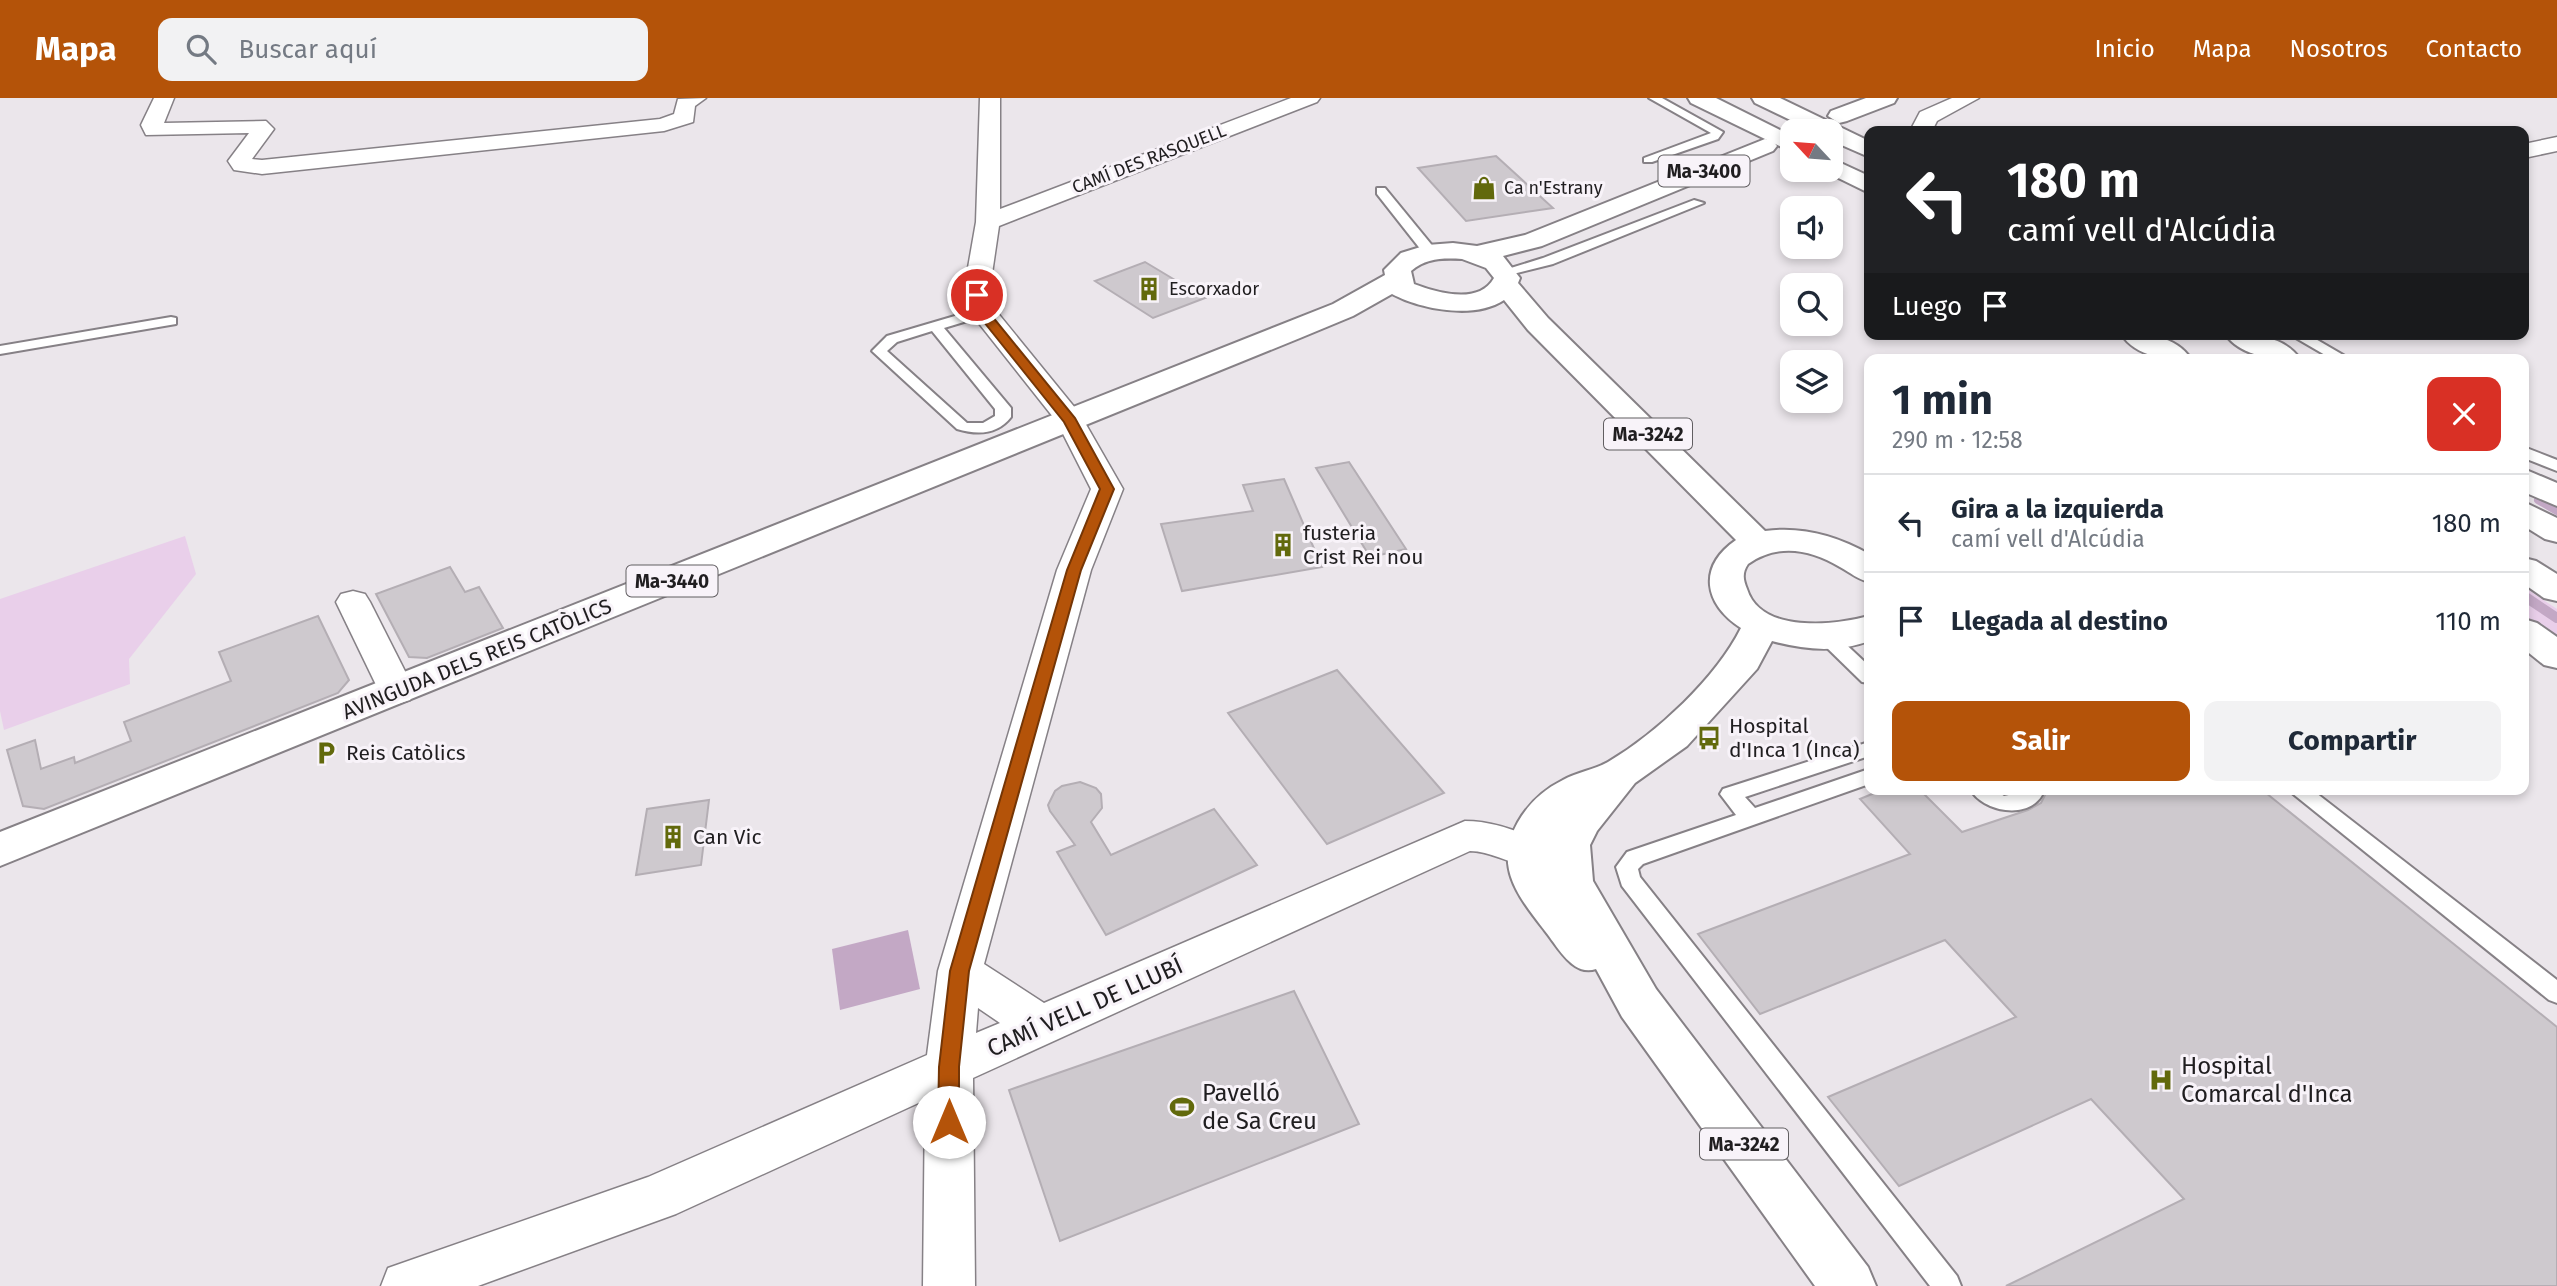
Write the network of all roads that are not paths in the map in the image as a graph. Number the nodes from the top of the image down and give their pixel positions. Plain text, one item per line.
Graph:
1 (163, 98) edge
2 (696, 98) edge
3 (990, 98) edge
4 (1311, 98) edge
5 (1654, 98) edge
6 (1699, 98) edge
7 (1763, 98) edge
8 (1886, 98) edge
9 (1969, 98) edge
10 (1839, 116) dead end
11 (1924, 126) edge
12 (1780, 139) edge
13 (2557, 144) edge
14 (1765, 146) dead end
15 (1864, 148) edge
16 (2529, 150) edge
17 (1648, 160) dead end
18 (1843, 172) edge
19 (1864, 183) edge
20 (1381, 191) dead end
21 (1698, 203) dead end
22 (988, 222) junction
23 (1430, 251) junction
24 (1497, 269) junction
25 (1408, 287) junction
26 (1469, 302) junction
27 (982, 312) junction
28 (172, 321) dead end
29 (1538, 324) junction
30 (935, 327) junction
31 (2122, 340) edge
32 (2145, 340) edge
33 (2226, 340) edge
34 (2250, 340) edge
35 (2307, 340) edge
36 (0, 349) edge
37 (2144, 354) edge
38 (2169, 354) edge
39 (2250, 354) edge
40 (2277, 354) edge
41 (2334, 354) edge
42 (1070, 421) junction
43 (2529, 454) edge
44 (2557, 466) edge
45 (2529, 482) edge
46 (2557, 496) edge
47 (2529, 515) edge
48 (2557, 532) edge
49 (1759, 544) junction
50 (1864, 568) edge
51 (2529, 572) edge
52 (2557, 590) edge
53 (353, 602) dead end
54 (1762, 623) junction
55 (2529, 635) edge
56 (1857, 636) edge
57 (2557, 656) edge
58 (1864, 660) edge
59 (397, 691) junction
60 (1864, 751) edge
61 (1621, 773) junction
62 (1864, 778) edge
63 (1986, 795) edge
64 (2032, 795) dead end
65 (2305, 795) edge
66 (1751, 818) junction
67 (0, 850) edge
68 (1527, 852) junction
69 (960, 971) junction
70 (2557, 993) edge
71 (1639, 1003) junction
72 (1041, 1026) junction
73 (949, 1067) junction
74 (407, 1286) edge
75 (949, 1286) edge
76 (1848, 1286) edge
77 (1947, 1286) edge

1 - 2 street
3 - 22 street
4 - 22 street, CAMÍ DES RASQUELL
5 - 17 lane
6 - 12 main road
7 - 15 main road
8 - 10 main road
9 - 11 street
13 - 16 street
14 - 24 main road, Ma-3400
18 - 19 main road
20 - 23 lane
21 - 24 lane
22 - 27 street
23 - 24 main road
23 - 25 main road
24 - 26 main road, Ma-3400
24 - 29 main road, Ma-3242
25 - 26 main road, Ma-3400
25 - 42 main road, AVINGUDA DELS REIS CATÒLICS / Ma-3440
26 - 29 main road, Ma-3242
27 - 30 lane
27 - 42 street
28 - 36 lane
29 - 49 main road, Ma-3242
30 - 30 lane
31 - 37 main road
32 - 38 main road
33 - 39 main road
34 - 40 main road
35 - 41 lane
42 - 59 main road, AVINGUDA DELS REIS CATÒLICS / Ma-3440
42 - 69 street
43 - 44 lane
45 - 46 main road
47 - 48 main road
49 - 50 main road
49 - 54 main road
51 - 52 main road
53 - 59 street
54 - 56 main road
54 - 61 main road, Ma-3242
55 - 57 main road
56 - 58 lane
59 - 67 main road, AVINGUDA DELS REIS CATÒLICS / Ma-3440
60 - 66 lane
61 - 68 main road, Ma-3242
61 - 71 main road, Ma-3242
62 - 66 lane
63 - 64 lane
65 - 70 lane
66 - 77 lane
68 - 71 main road, Ma-3242
68 - 72 street, CAMÍ VELL DE LLUBÍ
69 - 72 street
69 - 73 street
71 - 76 main road, Ma-3242
72 - 73 street, CAMÍ VELL DE LLUBÍ
73 - 74 street, CAMÍ VELL DE LLUBÍ
73 - 75 street

